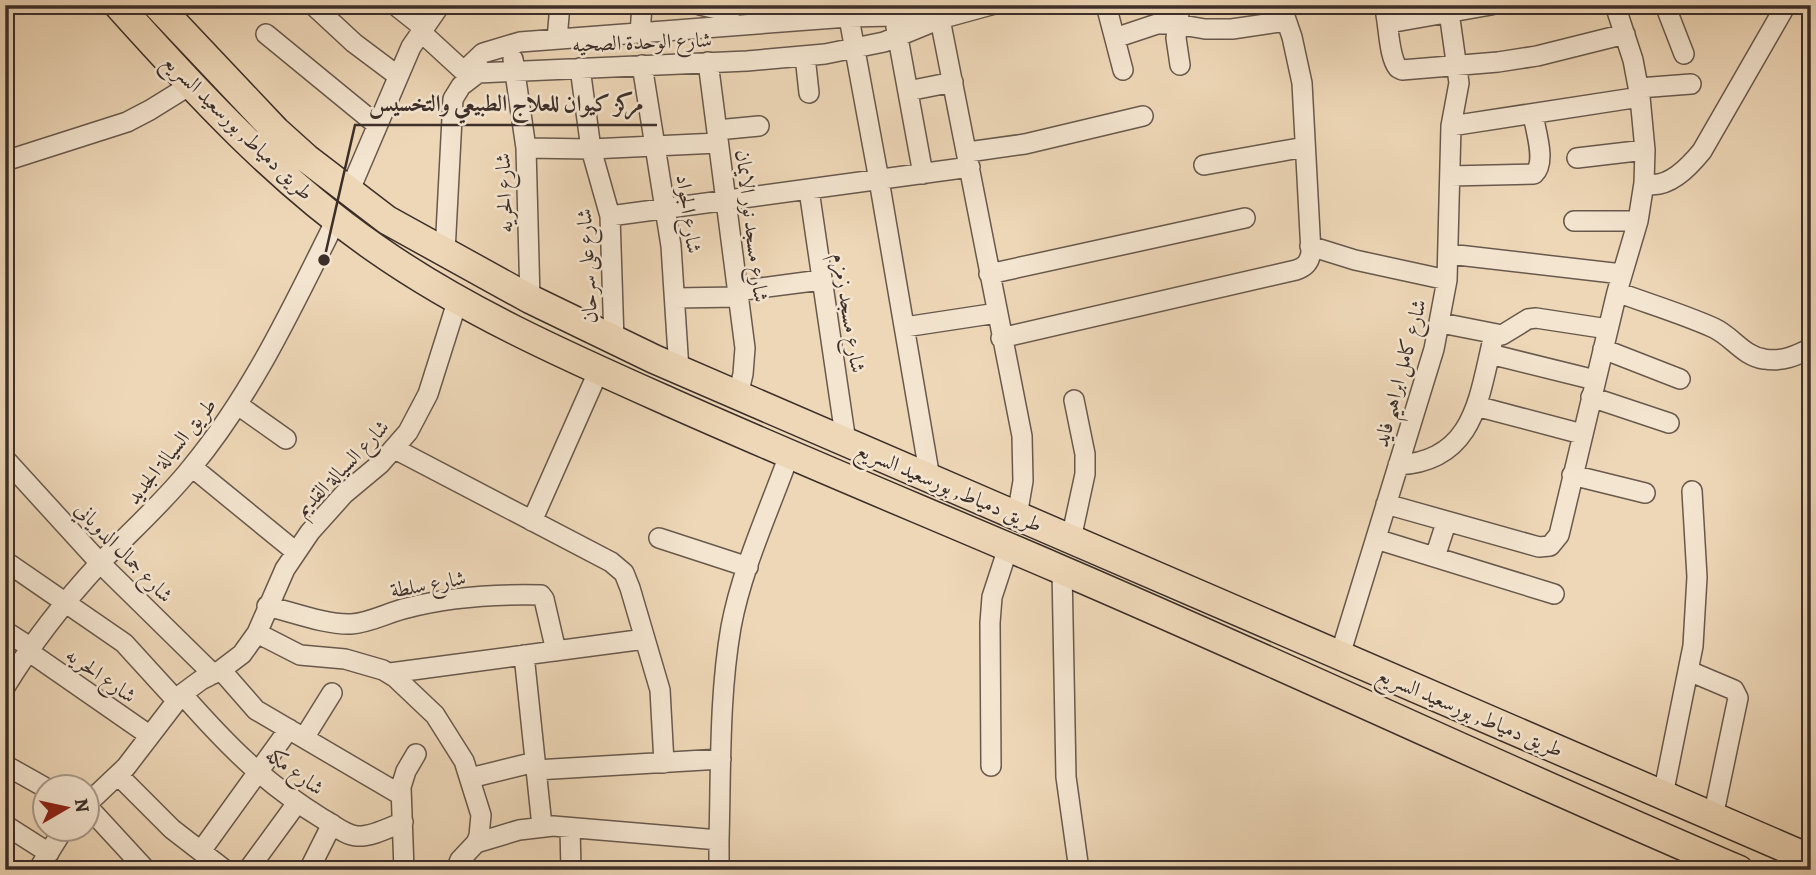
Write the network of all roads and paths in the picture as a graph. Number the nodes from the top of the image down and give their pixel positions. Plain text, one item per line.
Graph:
1 (118, 5) edge
2 (313, 5) edge
3 (395, 5) edge
4 (440, 5) edge
5 (560, 5) edge
6 (642, 5) edge
7 (700, 5) edge
8 (991, 5) edge
9 (1106, 5) edge
10 (1491, 5) edge
11 (1665, 5) edge
12 (1786, 5) edge
13 (1618, 6) edge
14 (959, 9) edge
15 (1457, 9) edge
16 (848, 11) edge
17 (730, 12) dead end
18 (1284, 13) edge
19 (165, 14) edge
20 (1178, 14) edge
21 (1386, 14) edge
22 (752, 15) edge
23 (894, 16) junction
24 (940, 19) junction
25 (423, 30) junction
26 (267, 34) dead end
27 (640, 34) junction
28 (1625, 34) junction
29 (898, 37) junction
30 (1115, 38) junction
31 (557, 39) junction
32 (150, 42) junction
33 (508, 45) junction
34 (853, 49) junction
35 (1684, 54) dead end
36 (804, 56) junction
37 (708, 62) junction
38 (642, 65) junction
39 (1180, 65) dead end
40 (1458, 65) junction
41 (580, 68) junction
42 (516, 70) junction
43 (1123, 70) dead end
44 (467, 74) junction
45 (398, 76) junction
46 (953, 82) junction
47 (192, 84) junction
48 (1691, 84) dead end
49 (908, 91) junction
50 (1639, 92) junction
51 (809, 93) dead end
52 (1533, 114) junction
53 (1143, 117) dead end
54 (377, 125) junction
55 (759, 126) dead end
56 (1451, 126) junction
57 (718, 137) junction
58 (656, 147) junction
59 (1305, 147) junction
60 (526, 148) junction
61 (591, 149) junction
62 (1645, 150) junction
63 (1577, 158) dead end
64 (969, 160) junction
65 (5, 161) edge
66 (1204, 165) dead end
67 (923, 174) junction
68 (1450, 176) junction
69 (879, 180) junction
70 (1644, 183) junction
71 (809, 190) junction
72 (349, 192) junction
73 (726, 201) junction
74 (665, 209) junction
75 (610, 216) junction
76 (1245, 218) dead end
77 (336, 220) junction
78 (1574, 221) dead end
79 (1638, 222) junction
80 (1310, 246) junction
81 (445, 253) junction
82 (1449, 254) junction
83 (989, 274) junction
84 (821, 279) junction
85 (1447, 280) junction
86 (1619, 283) junction
87 (738, 294) junction
88 (675, 298) junction
89 (458, 299) junction
90 (530, 299) junction
91 (997, 313) junction
92 (573, 321) junction
93 (1441, 323) junction
94 (905, 327) junction
95 (1608, 329) junction
96 (1001, 338) junction
97 (1492, 344) junction
98 (623, 345) junction
99 (1811, 348) edge
100 (1603, 349) junction
101 (559, 352) junction
102 (679, 370) junction
103 (609, 375) junction
104 (1680, 379) dead end
105 (1593, 388) junction
106 (738, 395) junction
107 (1074, 400) dead end
108 (238, 405) junction
109 (1476, 406) junction
110 (1669, 423) dead end
111 (1582, 434) junction
112 (286, 439) dead end
113 (846, 442) junction
114 (395, 449) junction
115 (789, 455) junction
116 (5, 459) edge
117 (1398, 465) junction
118 (192, 467) junction
119 (1572, 475) junction
120 (930, 478) junction
121 (1692, 491) dead end
122 (1645, 494) dead end
123 (1386, 504) junction
124 (1017, 516) junction
125 (532, 521) junction
126 (1446, 523) junction
127 (659, 538) dead end
128 (1071, 539) junction
129 (1376, 539) junction
130 (1008, 548) junction
131 (296, 552) junction
132 (1435, 557) junction
133 (5, 561) edge
134 (100, 563) junction
135 (748, 568) junction
136 (1062, 570) junction
137 (1554, 594) dead end
138 (66, 601) junction
139 (267, 606) junction
140 (5, 631) edge
141 (257, 633) junction
142 (645, 639) junction
143 (29, 649) junction
144 (556, 651) junction
145 (524, 655) junction
146 (1340, 656) junction
147 (1689, 671) junction
148 (217, 672) junction
149 (390, 673) junction
150 (5, 687) edge
151 (332, 693) dead end
152 (179, 697) junction
153 (296, 733) junction
154 (149, 735) junction
155 (416, 754) dead end
156 (722, 759) junction
157 (664, 763) junction
158 (5, 765) edge
159 (536, 766) junction
160 (991, 766) dead end
161 (257, 773) junction
162 (119, 776) junction
163 (470, 778) junction
164 (32, 780) edge
165 (102, 792) edge
166 (401, 795) junction
167 (1663, 795) junction
168 (297, 803) junction
169 (1713, 817) junction
170 (102, 821) edge
171 (403, 822) junction
172 (332, 824) junction
173 (5, 825) edge
174 (542, 826) junction
175 (570, 828) junction
176 (719, 839) junction
177 (476, 843) junction
178 (56, 844) edge
179 (201, 851) junction
180 (1811, 859) edge
181 (45, 864) edge
182 (146, 870) edge
183 (225, 870) edge
184 (248, 870) edge
185 (309, 870) edge
186 (404, 870) edge
187 (456, 870) edge
188 (571, 870) edge
189 (719, 870) edge
190 (1079, 870) edge
191 (1739, 870) edge

1 - 32 highway, طريق دمياط, بورسعيد السريع
2 - 45 street
3 - 25 street
4 - 25 street
5 - 31 street
6 - 27 street
7 - 17 street
8 - 14 street, شارع الوحدة الصحيه
9 - 30 street
10 - 15 street
11 - 35 street
12 - 70 street
13 - 28 street
14 - 24 street, شارع الوحدة الصحيه
15 - 21 street
15 - 40 street, شارع كامل ابراهيم فايد
16 - 22 street
16 - 23 street
16 - 34 street
18 - 20 street
18 - 59 street
19 - 32 highway
19 - 72 highway, طريق دمياط, بورسعيد السريع
20 - 30 street
20 - 39 street
21 - 40 street
22 - 27 street
23 - 24 street
23 - 29 street
24 - 29 street, شارع الوحدة الصحيه
24 - 46 street
25 - 44 street
25 - 45 street
26 - 54 street
27 - 31 street
28 - 40 street
28 - 50 street
29 - 34 street, شارع الوحدة الصحيه
29 - 49 street
30 - 43 street
31 - 33 street
32 - 47 highway, طريق دمياط, بورسعيد السريع
33 - 42 street, شارع الحريه
33 - 44 street
34 - 36 street, شارع الوحدة الصحيه
34 - 69 street
36 - 37 street, شارع الوحدة الصحيه
36 - 51 street
37 - 38 street, شارع الوحدة الصحيه
37 - 57 street, شارع مسجد نور الايمان
38 - 41 street, شارع الوحدة الصحيه
38 - 58 street, شارع الجواد
40 - 56 street, شارع كامل ابراهيم فايد
41 - 42 street, شارع الوحدة الصحيه
41 - 61 street, شارع على سرحان
42 - 44 street, شارع الوحدة الصحيه
42 - 60 street, شارع الحريه
44 - 81 street
45 - 54 street
46 - 49 street
46 - 64 street
47 - 65 street
47 - 77 highway, طريق دمياط, بورسعيد السريع
48 - 50 street
49 - 67 street
50 - 52 street
50 - 62 street
52 - 56 street
52 - 68 street
53 - 64 street
54 - 72 street
55 - 57 street
56 - 68 street, شارع كامل ابراهيم فايد
57 - 58 street
57 - 73 street, شارع مسجد نور الايمان
58 - 61 street
58 - 74 street, شارع الجواد
59 - 66 street
59 - 80 street
60 - 61 street
60 - 90 street, شارع الحريه
61 - 75 street, شارع على سرحان
62 - 63 street
62 - 70 street
64 - 67 street
64 - 83 street
67 - 69 street
68 - 82 street, شارع كامل ابراهيم فايد
69 - 71 street
69 - 94 street
70 - 79 street
71 - 73 street
71 - 84 street, شارع مسجد زمزم
72 - 81 highway, طريق دمياط, بورسعيد السريع
73 - 74 street
73 - 87 street, شارع مسجد نور الايمان
74 - 75 street
74 - 88 street, شارع الجواد
75 - 98 street, شارع على سرحان
76 - 83 street
77 - 89 highway, طريق دمياط, بورسعيد السريع
77 - 108 street, طريق السيالة الجديد
78 - 79 street
79 - 86 street
80 - 85 street
80 - 96 street
81 - 90 highway, طريق دمياط, بورسعيد السريع
82 - 85 street, شارع كامل ابراهيم فايد
82 - 86 street
83 - 91 street
84 - 87 street
84 - 113 street, شارع مسجد زمزم
85 - 93 street, شارع كامل ابراهيم فايد
86 - 95 street
86 - 99 street
87 - 88 street
87 - 106 street, شارع مسجد نور الايمان
88 - 102 street, شارع الجواد
89 - 101 highway, طريق دمياط, بورسعيد السريع
89 - 114 street, شارع السيالة القديم
90 - 92 highway, طريق دمياط, بورسعيد السريع
91 - 94 street
91 - 96 street
92 - 98 highway, طريق دمياط, بورسعيد السريع
92 - 101 highway
93 - 97 street
93 - 117 street, شارع كامل ابراهيم فايد
94 - 120 street
95 - 97 street
95 - 100 street
96 - 124 street
97 - 105 street
97 - 109 street
98 - 102 highway, طريق دمياط, بورسعيد السريع
98 - 103 highway
100 - 104 street
100 - 105 street
101 - 103 highway, طريق دمياط, بورسعيد السريع
102 - 106 highway, طريق دمياط, بورسعيد السريع
103 - 115 highway, طريق دمياط, بورسعيد السريع
103 - 125 street
105 - 110 street
105 - 111 street
106 - 113 highway, طريق دمياط, بورسعيد السريع
107 - 128 street
108 - 112 street
108 - 118 street, طريق السيالة الجديد
109 - 111 street
109 - 117 street
111 - 119 street
113 - 120 highway, طريق دمياط, بورسعيد السريع
114 - 125 street
114 - 131 street, شارع السيالة القديم
115 - 130 highway, طريق دمياط, بورسعيد السريع
115 - 135 street
116 - 134 street, شارع جمال الدوياني
117 - 123 street, شارع كامل ابراهيم فايد
118 - 131 street
118 - 134 street, طريق السيالة الجديد
119 - 122 street
119 - 126 street
120 - 124 highway, طريق دمياط, بورسعيد السريع
121 - 147 street
123 - 126 street
123 - 129 street, شارع كامل ابراهيم فايد
124 - 128 highway, طريق دمياط, بورسعيد السريع
125 - 142 street
126 - 132 street
127 - 135 street
128 - 146 highway, طريق دمياط, بورسعيد السريع
129 - 132 street
129 - 146 street, شارع كامل ابراهيم فايد
130 - 136 highway, طريق دمياط, بورسعيد السريع
130 - 160 street
131 - 139 street, شارع السيالة القديم
132 - 137 street
133 - 138 street, شارع مكه
134 - 138 street, طريق السيالة الجديد
134 - 148 street, شارع جمال الدوياني
135 - 156 street
136 - 190 street
136 - 191 highway, طريق دمياط, بورسعيد السريع
138 - 143 street, طريق السيالة الجديد
138 - 152 street, شارع مكه
139 - 141 street, شارع السيالة القديم
139 - 144 street, شارع سلطة
140 - 143 street, شارع الحريه
141 - 148 street, شارع السيالة القديم
141 - 149 street
142 - 144 street
142 - 157 street
143 - 150 street, طريق السيالة الجديد
143 - 154 street, شارع الحريه
144 - 145 street
145 - 149 street
145 - 159 street
146 - 167 highway, طريق دمياط, بورسعيد السريع
147 - 167 street
147 - 169 street
148 - 152 street, شارع السيالة القديم
148 - 153 street, شارع جمال الدوياني
149 - 163 street
151 - 153 street
152 - 154 street, شارع السيالة القديم
152 - 161 street, شارع مكه
153 - 161 street
153 - 166 street, شارع جمال الدوياني
154 - 162 street, شارع السيالة القديم
155 - 166 street
156 - 157 street
156 - 176 street
157 - 159 street
158 - 164 street
159 - 163 street
159 - 174 street
161 - 168 street, شارع مكه
161 - 179 street
162 - 165 street, شارع السيالة القديم
162 - 179 street
163 - 177 street
166 - 171 street
167 - 169 highway, طريق دمياط, بورسعيد السريع
168 - 172 street, شارع مكه
168 - 184 street
169 - 180 highway, طريق دمياط, بورسعيد السريع
170 - 182 street
171 - 172 street, شارع مكه
171 - 186 street
172 - 185 street
173 - 181 street
174 - 175 street
174 - 177 street
175 - 176 street
175 - 188 street
176 - 189 street
177 - 187 street
178 - 181 street
179 - 183 street

